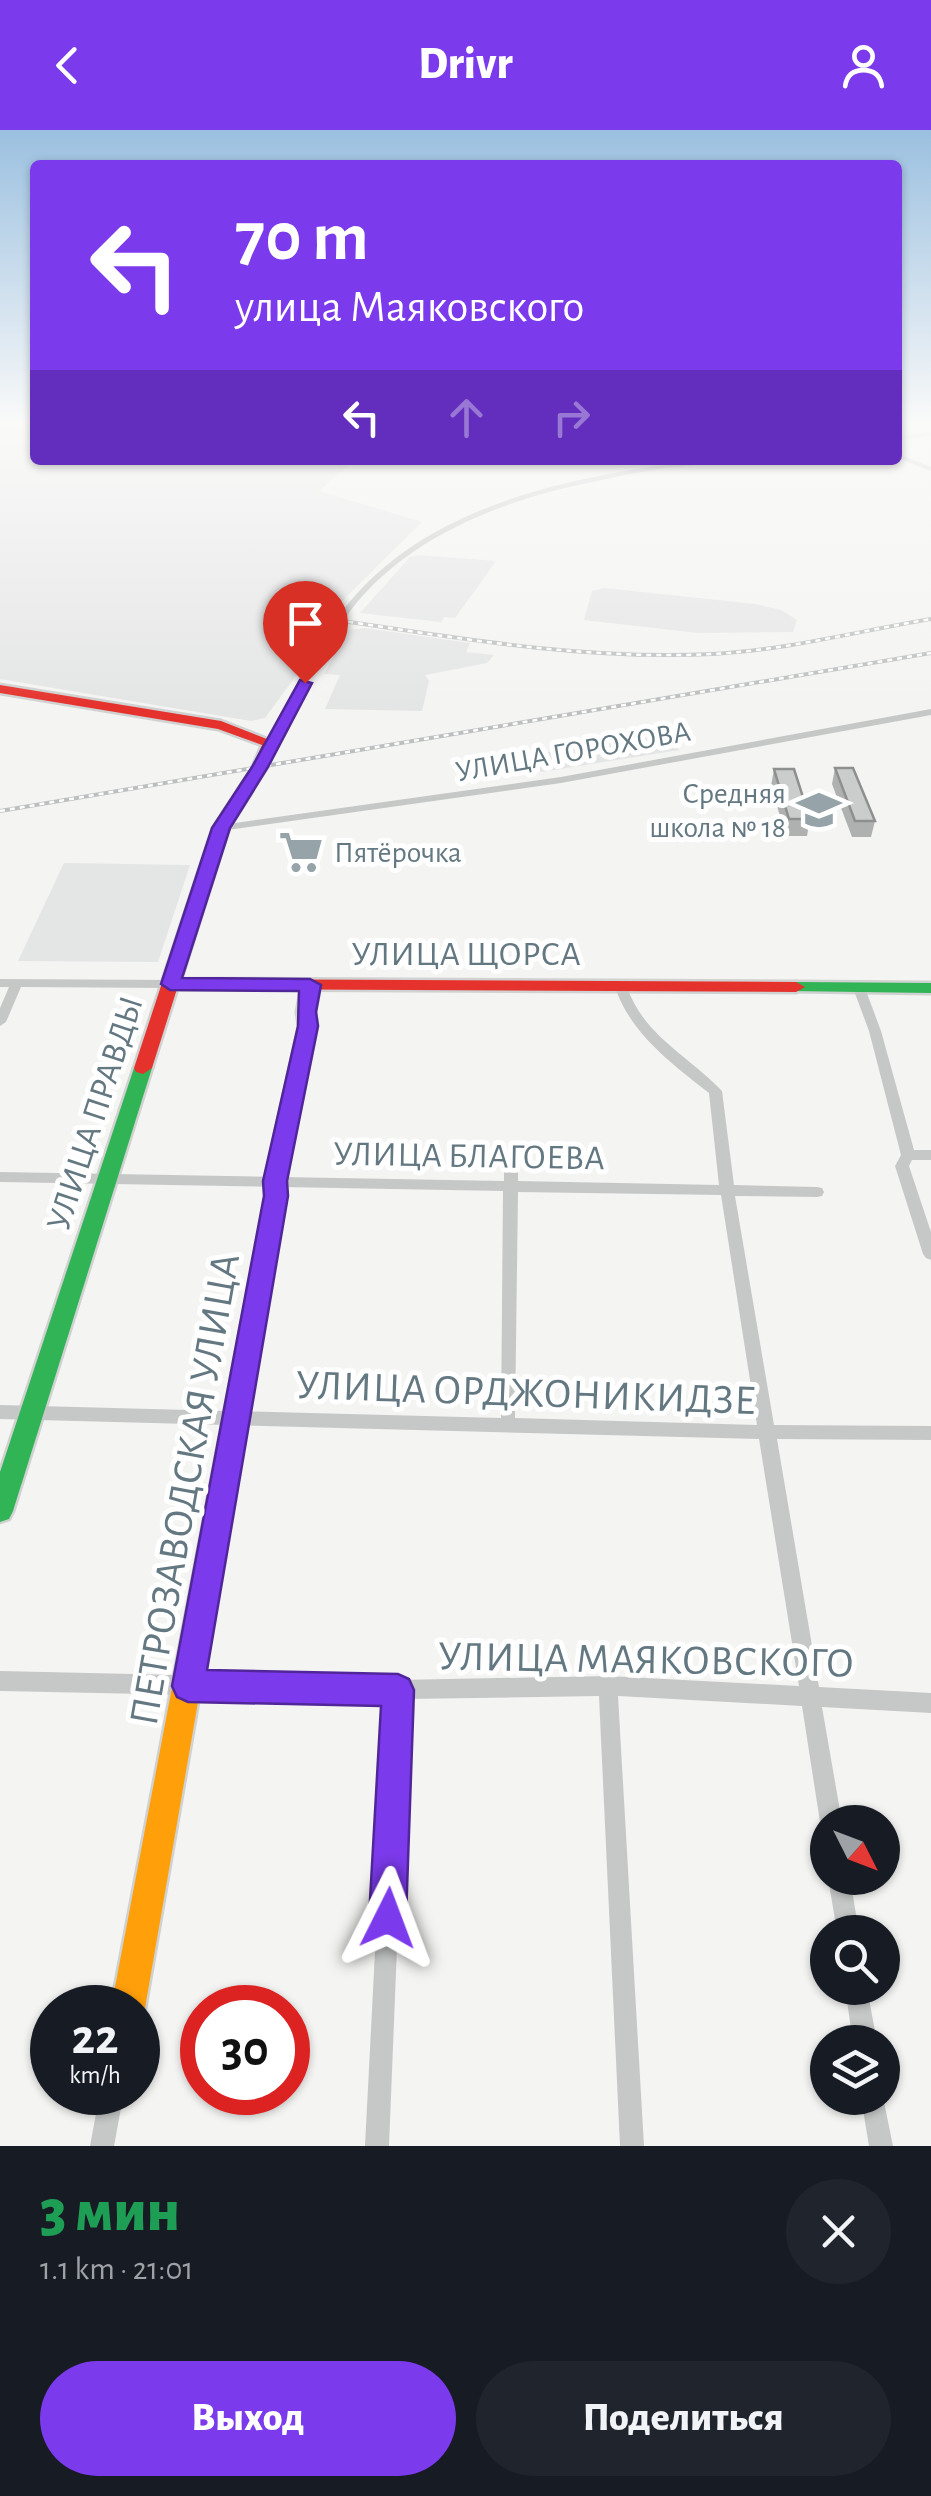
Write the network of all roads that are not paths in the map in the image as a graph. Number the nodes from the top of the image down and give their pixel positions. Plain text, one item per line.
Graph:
1 (473, 516) edge
2 (0, 689) edge
3 (931, 712) edge
4 (270, 743) junction
5 (221, 828) junction
6 (0, 983) edge
7 (17, 983) junction
8 (170, 984) junction
9 (310, 985) junction
10 (621, 987) junction
11 (858, 988) junction
12 (931, 988) edge
13 (0, 1022) edge
14 (931, 1154) edge
15 (908, 1155) junction
16 (511, 1162) dead end
17 (0, 1177) edge
18 (107, 1178) junction
19 (275, 1181) junction
20 (511, 1186) junction
21 (727, 1190) junction
22 (817, 1192) dead end
23 (931, 1254) edge
24 (0, 1412) edge
25 (31, 1412) junction
26 (508, 1414) dead end
27 (237, 1418) junction
28 (768, 1432) junction
29 (931, 1432) edge
30 (0, 1511) edge
31 (0, 1681) edge
32 (188, 1686) junction
33 (608, 1686) junction
34 (398, 1690) junction
35 (812, 1698) junction
36 (931, 1703) edge
37 (828, 1805) edge
38 (132, 1985) edge
39 (108, 2115) edge
40 (876, 2115) edge
41 (102, 2146) edge
42 (377, 2146) edge
43 (632, 2146) edge
44 (881, 2146) edge

1 - 4 street
2 - 4 street
3 - 5 street, УЛИЦА ГОРОХОВА
4 - 5 street, УЛИЦА ПРАВДЫ
5 - 8 street, УЛИЦА ПРАВДЫ
6 - 7 street, УЛИЦА ЩОРСА
7 - 8 street, УЛИЦА ЩОРСА
7 - 13 street
8 - 9 street, УЛИЦА ЩОРСА
8 - 18 street, УЛИЦА ПРАВДЫ
9 - 10 street, УЛИЦА ЩОРСА
9 - 19 street, ПЕТРОЗАВОДСКАЯ УЛИЦА
10 - 11 street, УЛИЦА ЩОРСА
10 - 21 street
11 - 12 street, УЛИЦА ЩОРСА
11 - 15 street
14 - 15 street
15 - 23 street
16 - 20 street
17 - 18 street, УЛИЦА БЛАГОЕВА
18 - 19 street, УЛИЦА БЛАГОЕВА
18 - 25 street, УЛИЦА ПРАВДЫ
19 - 20 street, УЛИЦА БЛАГОЕВА
19 - 27 street, ПЕТРОЗАВОДСКАЯ УЛИЦА
20 - 21 street, УЛИЦА БЛАГОЕВА
20 - 26 street
21 - 22 street, УЛИЦА БЛАГОЕВА
21 - 28 street
24 - 25 street, УЛИЦА ОРДЖОНИКИДЗЕ
25 - 27 street, УЛИЦА ОРДЖОНИКИДЗЕ
25 - 30 street, УЛИЦА ПРАВДЫ
27 - 28 street, УЛИЦА ОРДЖОНИКИДЗЕ
27 - 32 street, ПЕТРОЗАВОДСКАЯ УЛИЦА
28 - 29 street, УЛИЦА ОРДЖОНИКИДЗЕ
28 - 35 street
31 - 32 street, УЛИЦА МАЯКОВСКОГО
32 - 34 street, УЛИЦА МАЯКОВСКОГО
32 - 38 street, ПЕТРОЗАВОДСКАЯ УЛИЦА
33 - 34 street, УЛИЦА МАЯКОВСКОГО
33 - 35 street, УЛИЦА МАЯКОВСКОГО
33 - 43 street
34 - 42 street
35 - 36 street, УЛИЦА МАЯКОВСКОГО
35 - 37 street
39 - 41 street
40 - 44 street

